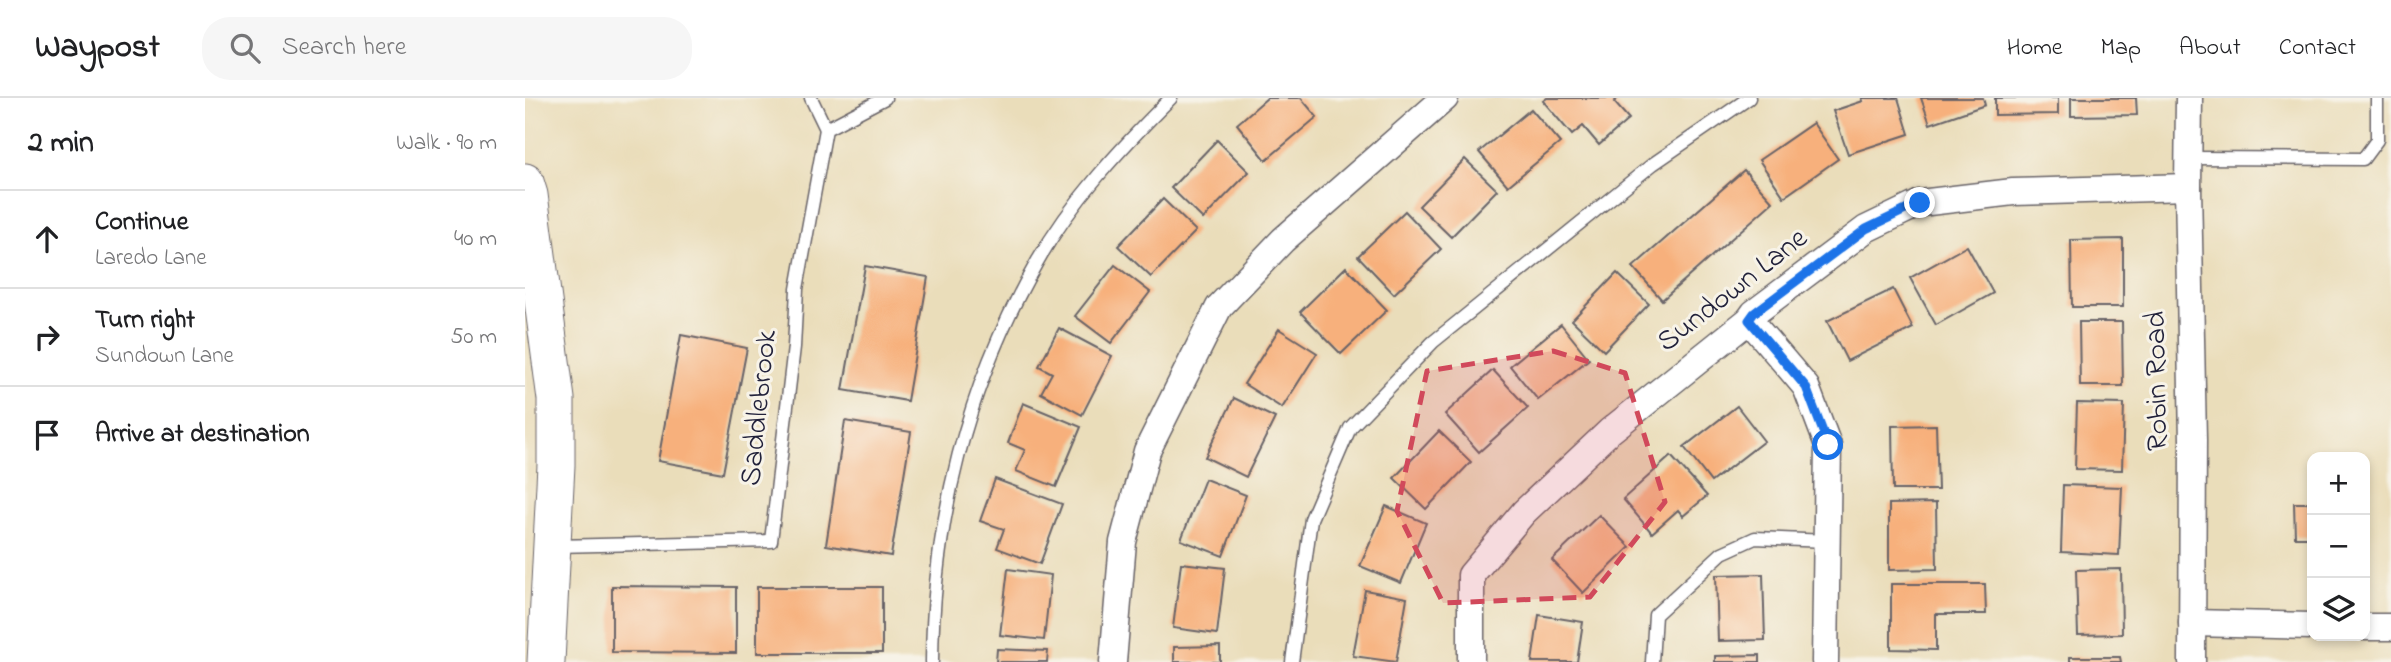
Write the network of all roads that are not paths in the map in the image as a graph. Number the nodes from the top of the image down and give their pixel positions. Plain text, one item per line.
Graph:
1 (811, 98) edge
2 (885, 98) edge
3 (1171, 98) edge
4 (1445, 98) edge
5 (1749, 98) edge
6 (2189, 98) edge
7 (2377, 98) edge
8 (826, 129) junction
9 (2188, 158) junction
10 (525, 182) edge
11 (2188, 187) junction
12 (1749, 320) junction
13 (1827, 541) junction
14 (539, 546) edge
15 (2192, 623) junction
16 (2307, 625) edge
17 (2370, 627) edge
18 (2391, 627) edge
19 (546, 662) edge
20 (932, 662) edge
21 (1113, 662) edge
22 (1291, 662) edge
23 (1471, 662) edge
24 (1652, 662) edge
25 (1825, 662) edge
26 (2192, 662) edge

1 - 8 lane
2 - 8 lane
3 - 20 lane
4 - 21 street
5 - 22 lane
6 - 9 street, Robin Road
7 - 9 lane
8 - 14 lane, Saddlebrook
9 - 11 street, Robin Road
10 - 14 main road
11 - 12 street, Sundown Lane
11 - 15 street, Robin Road
12 - 13 street
12 - 23 street, Sundown Lane
13 - 24 lane
13 - 25 street
14 - 19 main road
15 - 16 street
15 - 26 street, Robin Road
17 - 18 street

